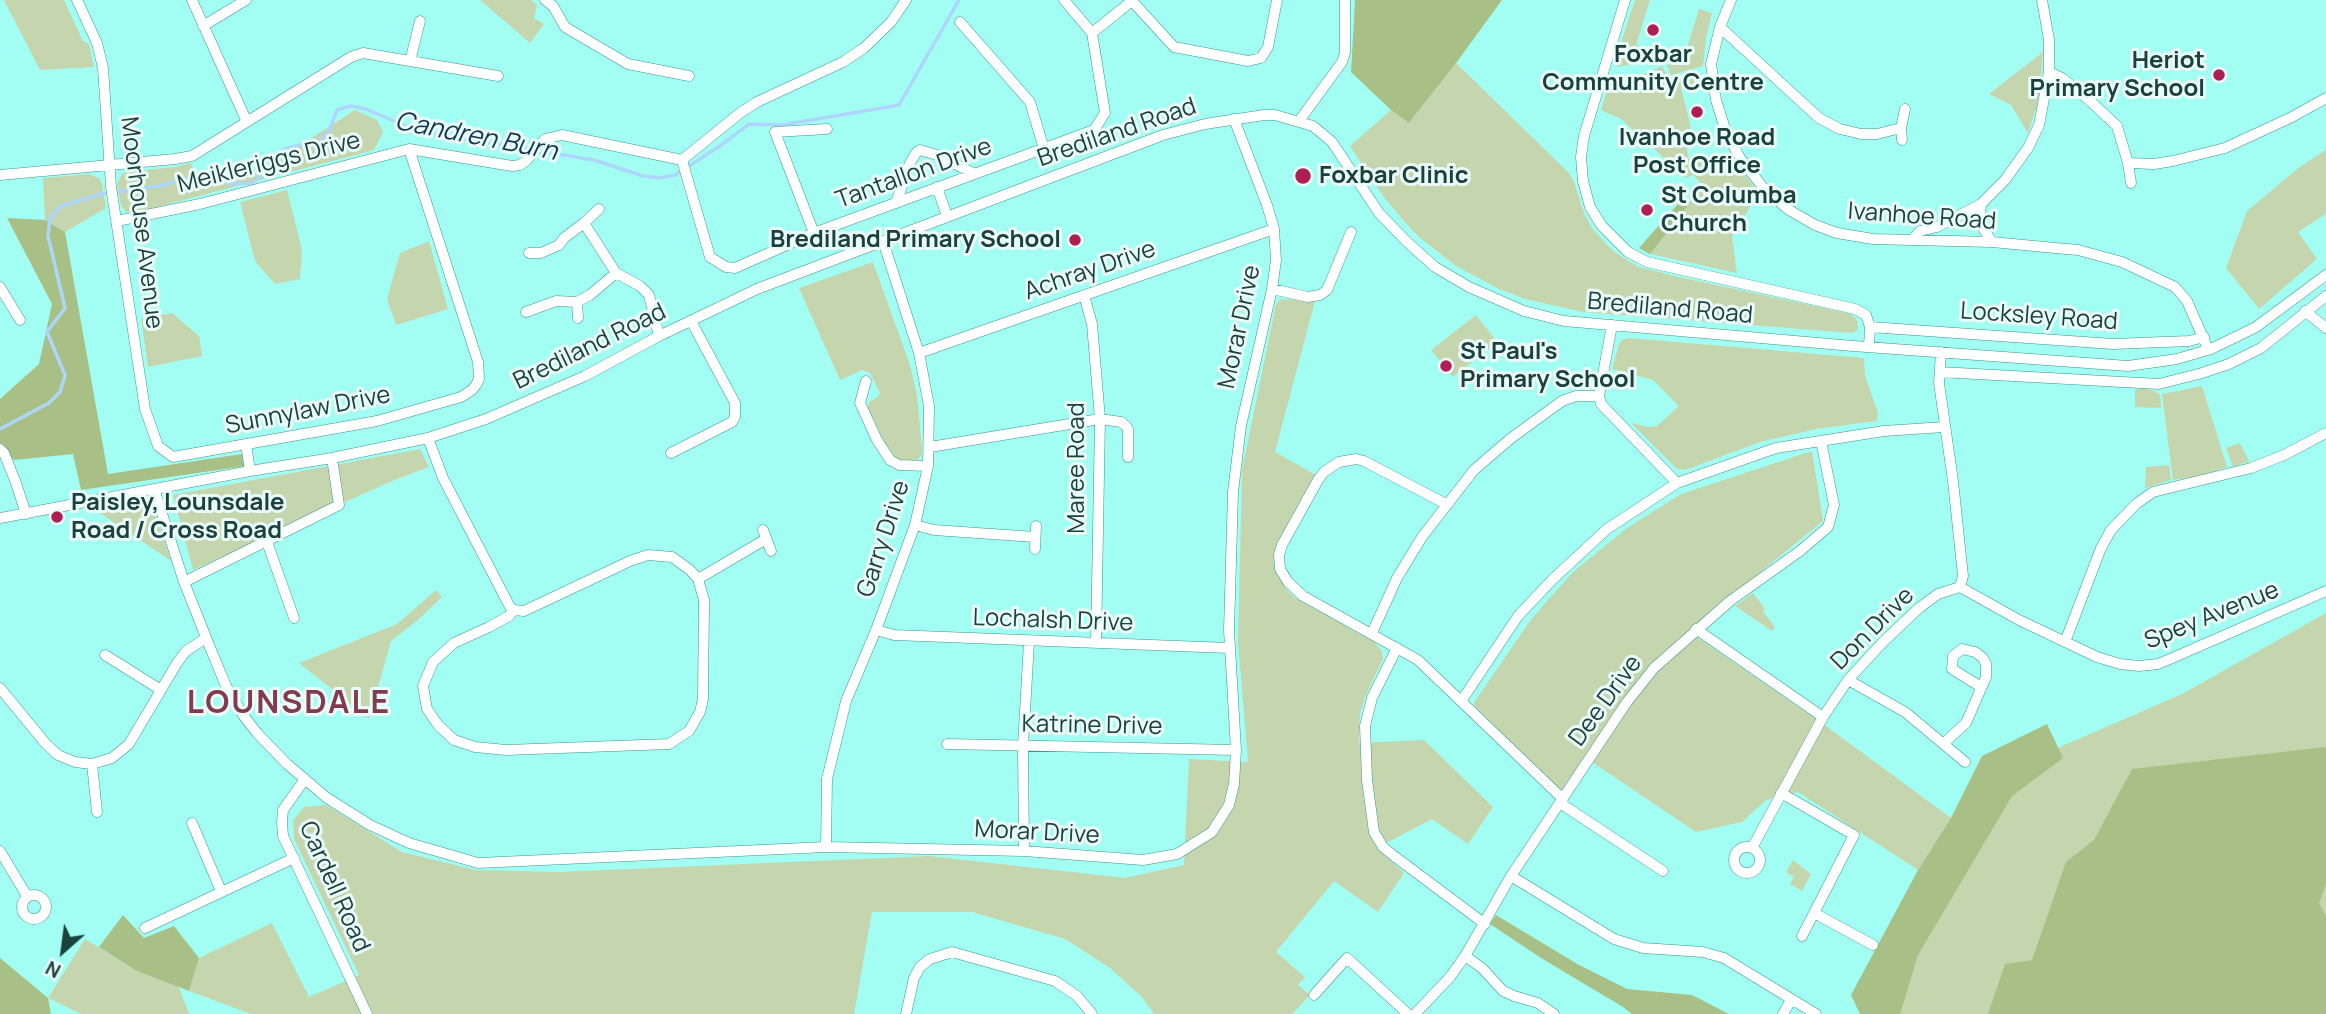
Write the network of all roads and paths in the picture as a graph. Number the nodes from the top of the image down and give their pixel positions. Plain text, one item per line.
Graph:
1 (77, 0) edge
2 (192, 0) edge
3 (246, 0) edge
4 (545, 0) edge
5 (906, 0) edge
6 (1064, 0) edge
7 (1132, 0) edge
8 (1277, 0) edge
9 (1345, 0) edge
10 (1625, 0) edge
11 (1731, 0) edge
12 (2042, 0) edge
13 (420, 21) dead end
14 (960, 22) dead end
15 (203, 26) junction
16 (1720, 27) junction
17 (1092, 33) junction
18 (410, 61) junction
19 (2049, 72) junction
20 (498, 76) dead end
21 (689, 76) dead end
22 (2326, 98) edge
23 (1905, 109) dead end
24 (1234, 118) junction
25 (247, 121) junction
26 (1299, 121) junction
27 (1901, 128) junction
28 (827, 129) dead end
29 (1902, 140) dead end
30 (409, 149) junction
31 (1044, 149) junction
32 (683, 163) junction
33 (2128, 163) junction
34 (109, 166) junction
35 (973, 173) junction
36 (0, 175) edge
37 (2131, 183) dead end
38 (937, 187) junction
39 (896, 203) junction
40 (1981, 204) junction
41 (598, 208) dead end
42 (947, 216) junction
43 (117, 221) junction
44 (584, 223) junction
45 (1274, 229) junction
46 (1351, 232) dead end
47 (814, 233) junction
48 (1913, 239) junction
49 (883, 241) junction
50 (1992, 243) junction
51 (529, 253) dead end
52 (616, 273) junction
53 (2326, 275) edge
54 (0, 287) edge
55 (1272, 289) junction
56 (1084, 295) junction
57 (2326, 296) edge
58 (577, 302) junction
59 (2305, 311) junction
60 (526, 312) dead end
61 (578, 318) dead end
62 (20, 320) dead end
63 (691, 321) junction
64 (1612, 325) junction
65 (1870, 327) junction
66 (2326, 328) edge
67 (659, 336) junction
68 (2204, 337) junction
69 (1869, 347) junction
70 (2208, 349) junction
71 (1941, 352) junction
72 (919, 353) junction
73 (1940, 372) junction
74 (866, 381) dead end
75 (1599, 396) junction
76 (1100, 419) junction
77 (1944, 427) junction
78 (2325, 437) edge
79 (428, 438) junction
80 (1821, 441) junction
81 (246, 444) junction
82 (930, 447) junction
83 (2, 451) edge
84 (163, 452) joint
85 (671, 453) dead end
86 (1128, 457) dead end
87 (332, 458) junction
88 (928, 466) junction
89 (250, 471) junction
90 (1677, 483) junction
91 (154, 489) junction
92 (1446, 504) junction
93 (26, 513) junction
94 (0, 518) edge
95 (915, 525) junction
96 (1036, 526) dead end
97 (1035, 537) junction
98 (267, 542) junction
99 (1035, 549) dead end
100 (771, 551) dead end
101 (698, 579) junction
102 (184, 582) junction
103 (1960, 587) junction
104 (2326, 591) edge
105 (514, 610) junction
106 (294, 618) dead end
107 (1696, 629) junction
108 (876, 630) junction
109 (1372, 633) junction
110 (206, 638) junction
111 (1029, 642) junction
112 (2065, 642) junction
113 (1096, 643) junction
114 (1229, 648) junction
115 (1397, 648) junction
116 (105, 655) dead end
117 (1848, 680) junction
118 (1981, 687) dead end
119 (0, 688) edge
120 (160, 690) junction
121 (1462, 700) junction
122 (1823, 717) junction
123 (1944, 743) junction
124 (947, 744) dead end
125 (1023, 746) junction
126 (1236, 750) junction
127 (1965, 762) dead end
128 (92, 764) junction
129 (305, 779) junction
130 (1781, 793) junction
131 (1562, 801) junction
132 (97, 812) dead end
133 (192, 823) dead end
134 (826, 847) junction
135 (1752, 848) dead end
136 (0, 851) edge
137 (1024, 851) junction
138 (294, 858) junction
139 (1663, 871) dead end
140 (1511, 876) junction
141 (221, 891) junction
142 (27, 897) dead end
143 (1814, 913) junction
144 (1485, 923) junction
145 (145, 928) dead end
146 (1802, 936) dead end
147 (1873, 945) dead end
148 (1465, 956) junction
149 (1314, 995) dead end
150 (1791, 1000) junction
151 (367, 1014) edge
152 (906, 1014) edge
153 (1092, 1014) edge
154 (1408, 1014) edge
155 (1415, 1014) edge
156 (1554, 1014) edge
157 (1783, 1014) edge
158 (1816, 1014) edge

1 - 34 street, Moorhouse Avenue
2 - 15 street
3 - 15 street
4 - 21 street
5 - 32 street
6 - 17 street
7 - 8 street
7 - 17 street
9 - 26 street
10 - 65 street
11 - 16 street, Ivanhoe Road
12 - 19 street
13 - 18 street
14 - 31 street
15 - 25 street
16 - 27 street
16 - 48 street, Ivanhoe Road
17 - 31 street, Tantallon Drive
18 - 20 street
18 - 25 street
19 - 33 street
19 - 40 street
22 - 33 street
23 - 27 street
24 - 26 street, Brediland Road
24 - 42 street, Brediland Road
24 - 45 street, Morar Drive
25 - 34 street
26 - 64 street, Brediland Road
27 - 29 street
28 - 47 street
30 - 32 street, Meikleriggs Drive
30 - 43 street, Meikleriggs Drive
30 - 81 street, Sunnylaw Drive
31 - 35 street, Tantallon Drive
32 - 47 street, Tantallon Drive
33 - 37 street
34 - 36 street
34 - 43 street, Moorhouse Avenue
35 - 38 street, Tantallon Drive
35 - 39 street
38 - 39 street, Tantallon Drive
38 - 42 street
39 - 47 street, Tantallon Drive
40 - 48 street
40 - 50 street
41 - 44 street
42 - 49 street, Brediland Road
43 - 84 street, Moorhouse Avenue
44 - 51 street
44 - 52 street
45 - 55 street, Morar Drive
45 - 56 street, Achray Drive
46 - 55 street
48 - 50 street, Ivanhoe Road
49 - 63 street, Brediland Road
49 - 72 street, Garry Drive
50 - 68 street, Ivanhoe Road
52 - 58 street
52 - 67 street
53 - 70 street, Brediland Road
54 - 62 street
55 - 114 street, Morar Drive
56 - 72 street, Achray Drive
56 - 76 street, Maree Road
57 - 59 street
58 - 60 street
58 - 61 street
59 - 66 street
59 - 73 street
63 - 67 street, Brediland Road
63 - 85 street
64 - 69 street, Brediland Road
64 - 75 street
65 - 68 street, Locksley Road
65 - 69 street
67 - 79 street, Brediland Road
68 - 70 street, Ivanhoe Road
69 - 71 street, Brediland Road
70 - 71 street, Brediland Road
71 - 73 street
72 - 82 street, Garry Drive
73 - 77 street
74 - 88 street
75 - 90 street
75 - 92 street
76 - 82 street
76 - 86 street
76 - 113 street, Maree Road
77 - 80 street
77 - 103 street
78 - 112 street
79 - 87 street, Brediland Road
79 - 105 street
80 - 90 street
80 - 107 street, Dee Drive
81 - 84 street, Sunnylaw Drive
81 - 89 street
82 - 88 street, Garry Drive
83 - 93 street
87 - 89 street, Brediland Road
87 - 98 street
88 - 95 street, Garry Drive
89 - 91 street, Brediland Road
90 - 121 street
91 - 93 street, Brediland Road
91 - 102 street, Morar Drive
92 - 109 street
92 - 109 street
93 - 94 street, Brediland Road
95 - 97 street
95 - 108 street, Garry Drive
96 - 97 street
97 - 99 street
98 - 102 street
98 - 106 street
100 - 101 street
101 - 105 street
101 - 105 street
102 - 110 street, Morar Drive
103 - 112 street, Spey Avenue
103 - 117 street, Don Drive
104 - 112 street, Spey Avenue
107 - 122 street
107 - 131 street, Dee Drive
108 - 111 street, Lochalsh Drive
108 - 134 street, Garry Drive
109 - 115 street
110 - 120 street
110 - 129 street, Morar Drive
111 - 113 street, Lochalsh Drive
111 - 125 street
113 - 114 street, Lochalsh Drive
114 - 126 street, Morar Drive
115 - 121 street
115 - 144 street
116 - 120 street
117 - 122 street, Don Drive
117 - 123 street
118 - 123 street
119 - 128 street
120 - 128 street
121 - 131 street
122 - 130 street, Don Drive
123 - 127 street
124 - 125 street, Katrine Drive
125 - 126 street, Katrine Drive
125 - 137 street
126 - 137 street, Morar Drive
128 - 132 street
129 - 134 street, Morar Drive
129 - 138 street, Cardell Road
130 - 135 street, Don Drive
130 - 143 street
131 - 139 street
131 - 140 street, Dee Drive
133 - 141 street
134 - 137 street, Morar Drive
136 - 142 street
138 - 141 street
138 - 151 street, Cardell Road
140 - 144 street, Dee Drive
140 - 150 street
141 - 145 street
143 - 146 street
143 - 147 street
144 - 148 street, Dee Drive
148 - 155 street, Dee Drive
148 - 156 street
149 - 154 street
150 - 157 street
150 - 158 street
152 - 153 street

